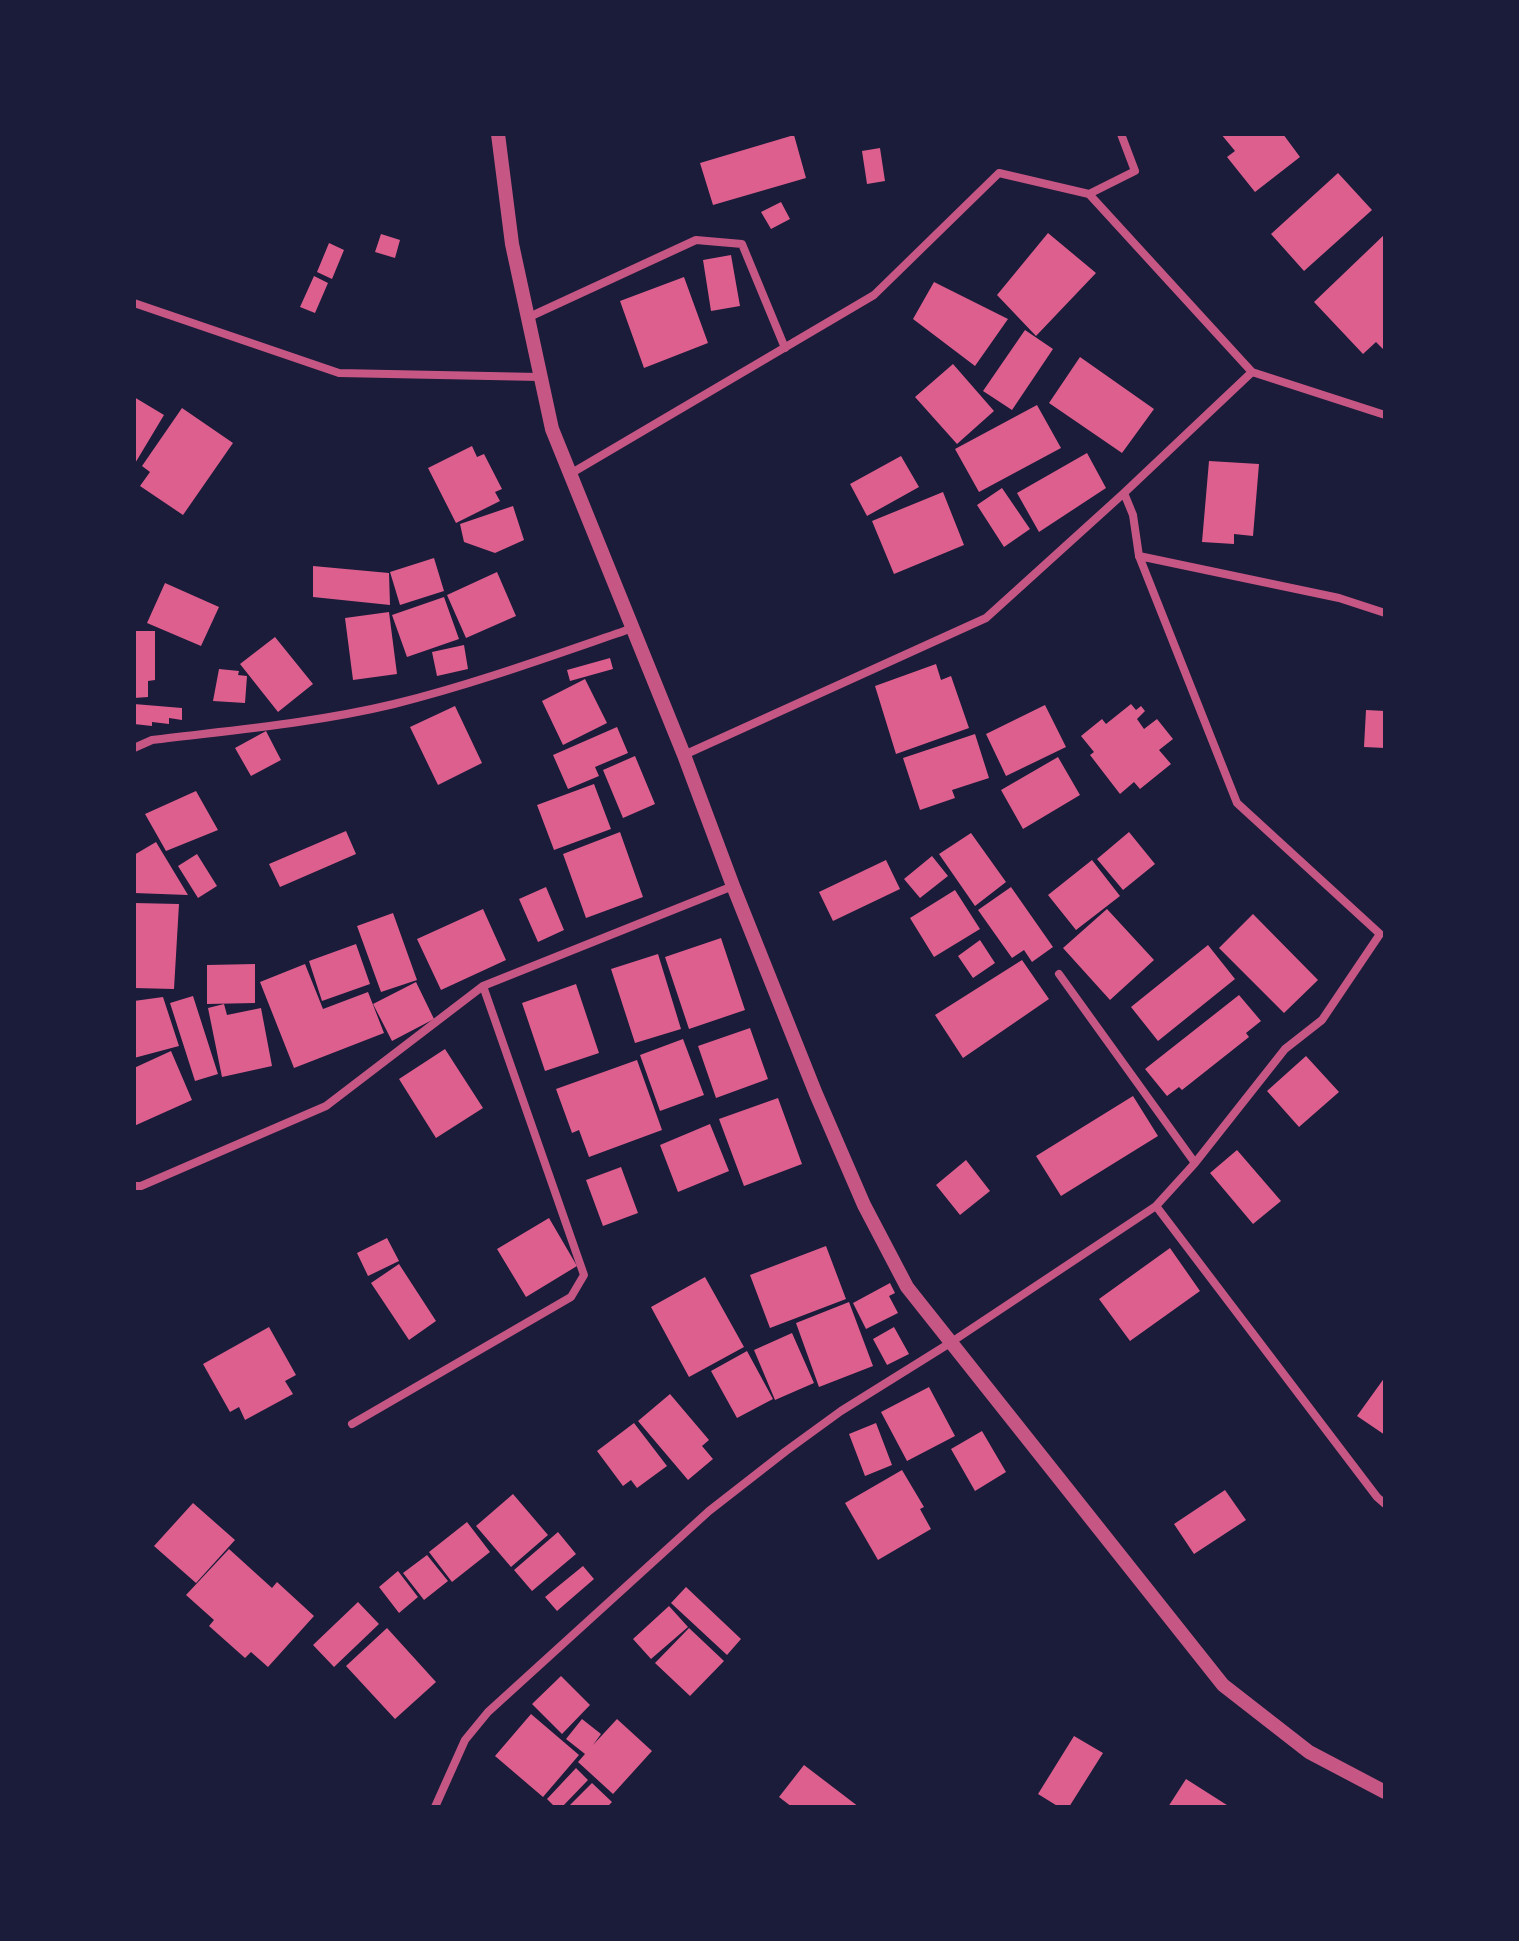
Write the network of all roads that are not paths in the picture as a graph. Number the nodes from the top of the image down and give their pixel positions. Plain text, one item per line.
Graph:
1 (498, 134) edge
2 (1121, 134) edge
3 (1089, 194) junction
4 (135, 305) edge
5 (527, 318) junction
6 (785, 348) junction
7 (1252, 372) junction
8 (539, 377) junction
9 (1385, 415) edge
10 (570, 474) junction
11 (1124, 493) junction
12 (1139, 556) junction
13 (1385, 613) edge
14 (633, 628) junction
15 (134, 748) edge
16 (684, 755) junction
17 (733, 886) junction
18 (1059, 974) dead end
19 (483, 986) junction
20 (1195, 1163) junction
21 (134, 1186) edge
22 (1156, 1206) junction
23 (950, 1343) junction
24 (352, 1424) dead end
25 (1385, 1504) edge
26 (1385, 1792) edge
27 (435, 1807) edge

1 - 5 street
2 - 3 street
3 - 6 street
3 - 7 street
4 - 8 street
5 - 6 street
5 - 8 street
6 - 10 street
7 - 9 street
7 - 11 street
8 - 10 street
10 - 14 street
11 - 12 street
11 - 16 street
12 - 13 street
12 - 20 street
14 - 15 street
14 - 16 street
16 - 17 street
17 - 19 street
17 - 23 street
18 - 20 street
19 - 21 street
19 - 24 street
20 - 22 street
22 - 23 street
22 - 25 street
23 - 26 street
23 - 27 street

